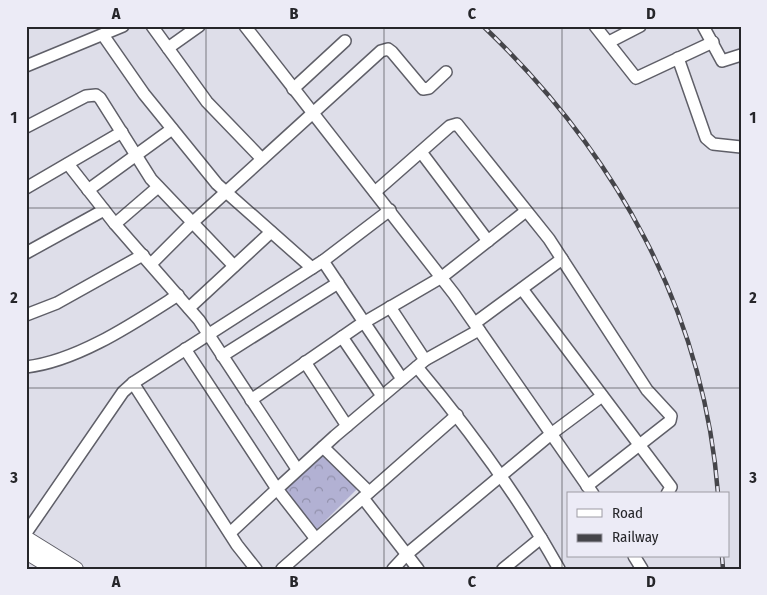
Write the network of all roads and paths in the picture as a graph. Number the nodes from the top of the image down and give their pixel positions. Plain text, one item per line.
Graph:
1 (122, 26) edge
2 (152, 26) edge
3 (199, 26) edge
4 (245, 26) edge
5 (595, 26) edge
6 (640, 26) edge
7 (703, 26) edge
8 (103, 35) junction
9 (345, 41) dead end
10 (609, 42) junction
11 (713, 42) junction
12 (168, 48) junction
13 (741, 54) edge
14 (678, 58) junction
15 (26, 66) edge
16 (446, 72) dead end
17 (293, 90) junction
18 (312, 113) junction
19 (27, 124) edge
20 (172, 129) junction
21 (122, 132) junction
22 (741, 147) edge
23 (420, 152) junction
24 (136, 155) junction
25 (262, 159) junction
26 (68, 164) junction
27 (158, 187) junction
28 (26, 188) edge
29 (88, 190) junction
30 (375, 192) junction
31 (226, 193) junction
32 (104, 210) junction
33 (390, 210) junction
34 (526, 211) junction
35 (192, 223) junction
36 (115, 224) junction
37 (271, 232) junction
38 (488, 241) junction
39 (26, 253) edge
40 (143, 255) junction
41 (562, 259) junction
42 (323, 261) junction
43 (151, 264) junction
44 (234, 266) junction
45 (312, 268) junction
46 (442, 277) junction
47 (338, 282) junction
48 (522, 289) junction
49 (178, 295) junction
50 (390, 307) junction
51 (188, 308) junction
52 (26, 315) edge
53 (364, 322) junction
54 (477, 326) junction
55 (208, 334) junction
56 (342, 337) junction
57 (185, 350) junction
58 (222, 356) junction
59 (305, 362) junction
60 (421, 364) junction
61 (26, 367) edge
62 (402, 379) junction
63 (133, 383) junction
64 (382, 396) junction
65 (602, 396) junction
66 (251, 400) junction
67 (457, 415) junction
68 (347, 426) junction
69 (551, 434) junction
70 (639, 445) junction
71 (323, 447) junction
72 (297, 469) junction
73 (501, 476) junction
74 (277, 489) junction
75 (590, 490) edge
76 (668, 492) edge
77 (366, 495) junction
78 (26, 533) edge
79 (230, 533) junction
80 (26, 538) edge
81 (541, 538) junction
82 (316, 539) junction
83 (26, 552) edge
84 (407, 554) junction
85 (635, 558) edge
86 (50, 564) edge
87 (76, 569) edge
88 (256, 569) edge
89 (282, 569) edge
90 (393, 569) edge
91 (418, 569) edge
92 (503, 569) edge
93 (559, 569) edge
94 (642, 569) edge

1 - 8 street
2 - 12 street
3 - 12 street
4 - 17 street
5 - 10 street
6 - 10 street
7 - 11 street
8 - 15 street
8 - 20 street
9 - 17 street
10 - 14 street
11 - 13 street
11 - 14 street
12 - 25 street
14 - 22 street
16 - 18 street
17 - 18 street
18 - 25 street
18 - 30 street
19 - 21 street
20 - 24 street
20 - 31 street
21 - 24 street
21 - 26 street
23 - 30 street
23 - 34 street
23 - 38 street
24 - 27 street
24 - 29 street
25 - 31 street
26 - 28 street
26 - 29 street
27 - 35 street
27 - 36 street
29 - 32 street
30 - 33 street
31 - 35 street
31 - 37 street
32 - 36 street
32 - 39 street
33 - 42 street
33 - 46 street
34 - 38 street
34 - 41 street
35 - 43 street
35 - 44 street
36 - 40 street
37 - 44 street
37 - 45 street
38 - 46 street
40 - 43 street
40 - 52 street
41 - 48 street
41 - 70 street
42 - 45 street
42 - 47 street
43 - 49 street
44 - 51 street
45 - 55 street
46 - 50 street
46 - 54 street
47 - 53 street
47 - 58 street
48 - 54 street
48 - 65 street
49 - 51 street
49 - 61 street
50 - 53 street
50 - 60 street
51 - 55 street
53 - 56 street
53 - 62 street
54 - 60 street
54 - 69 street
55 - 57 street
55 - 58 street
56 - 59 street
56 - 64 street
57 - 63 street
57 - 74 street
58 - 66 street
59 - 66 street
59 - 68 street
60 - 62 street
60 - 67 street
62 - 64 street
63 - 78 street
63 - 79 street
64 - 68 street
65 - 69 street
65 - 70 street
66 - 72 street
67 - 73 street
67 - 77 street
68 - 71 street
69 - 73 street
69 - 75 street
70 - 75 street
70 - 76 street
71 - 72 street
71 - 77 street
72 - 74 street
73 - 81 street
73 - 84 street
74 - 79 street
74 - 82 street
77 - 82 street
77 - 84 street
79 - 88 street
80 - 86 main road
81 - 92 street
81 - 93 street
82 - 89 street
83 - 86 main road
84 - 90 street
84 - 91 street
85 - 94 street
86 - 87 main road

